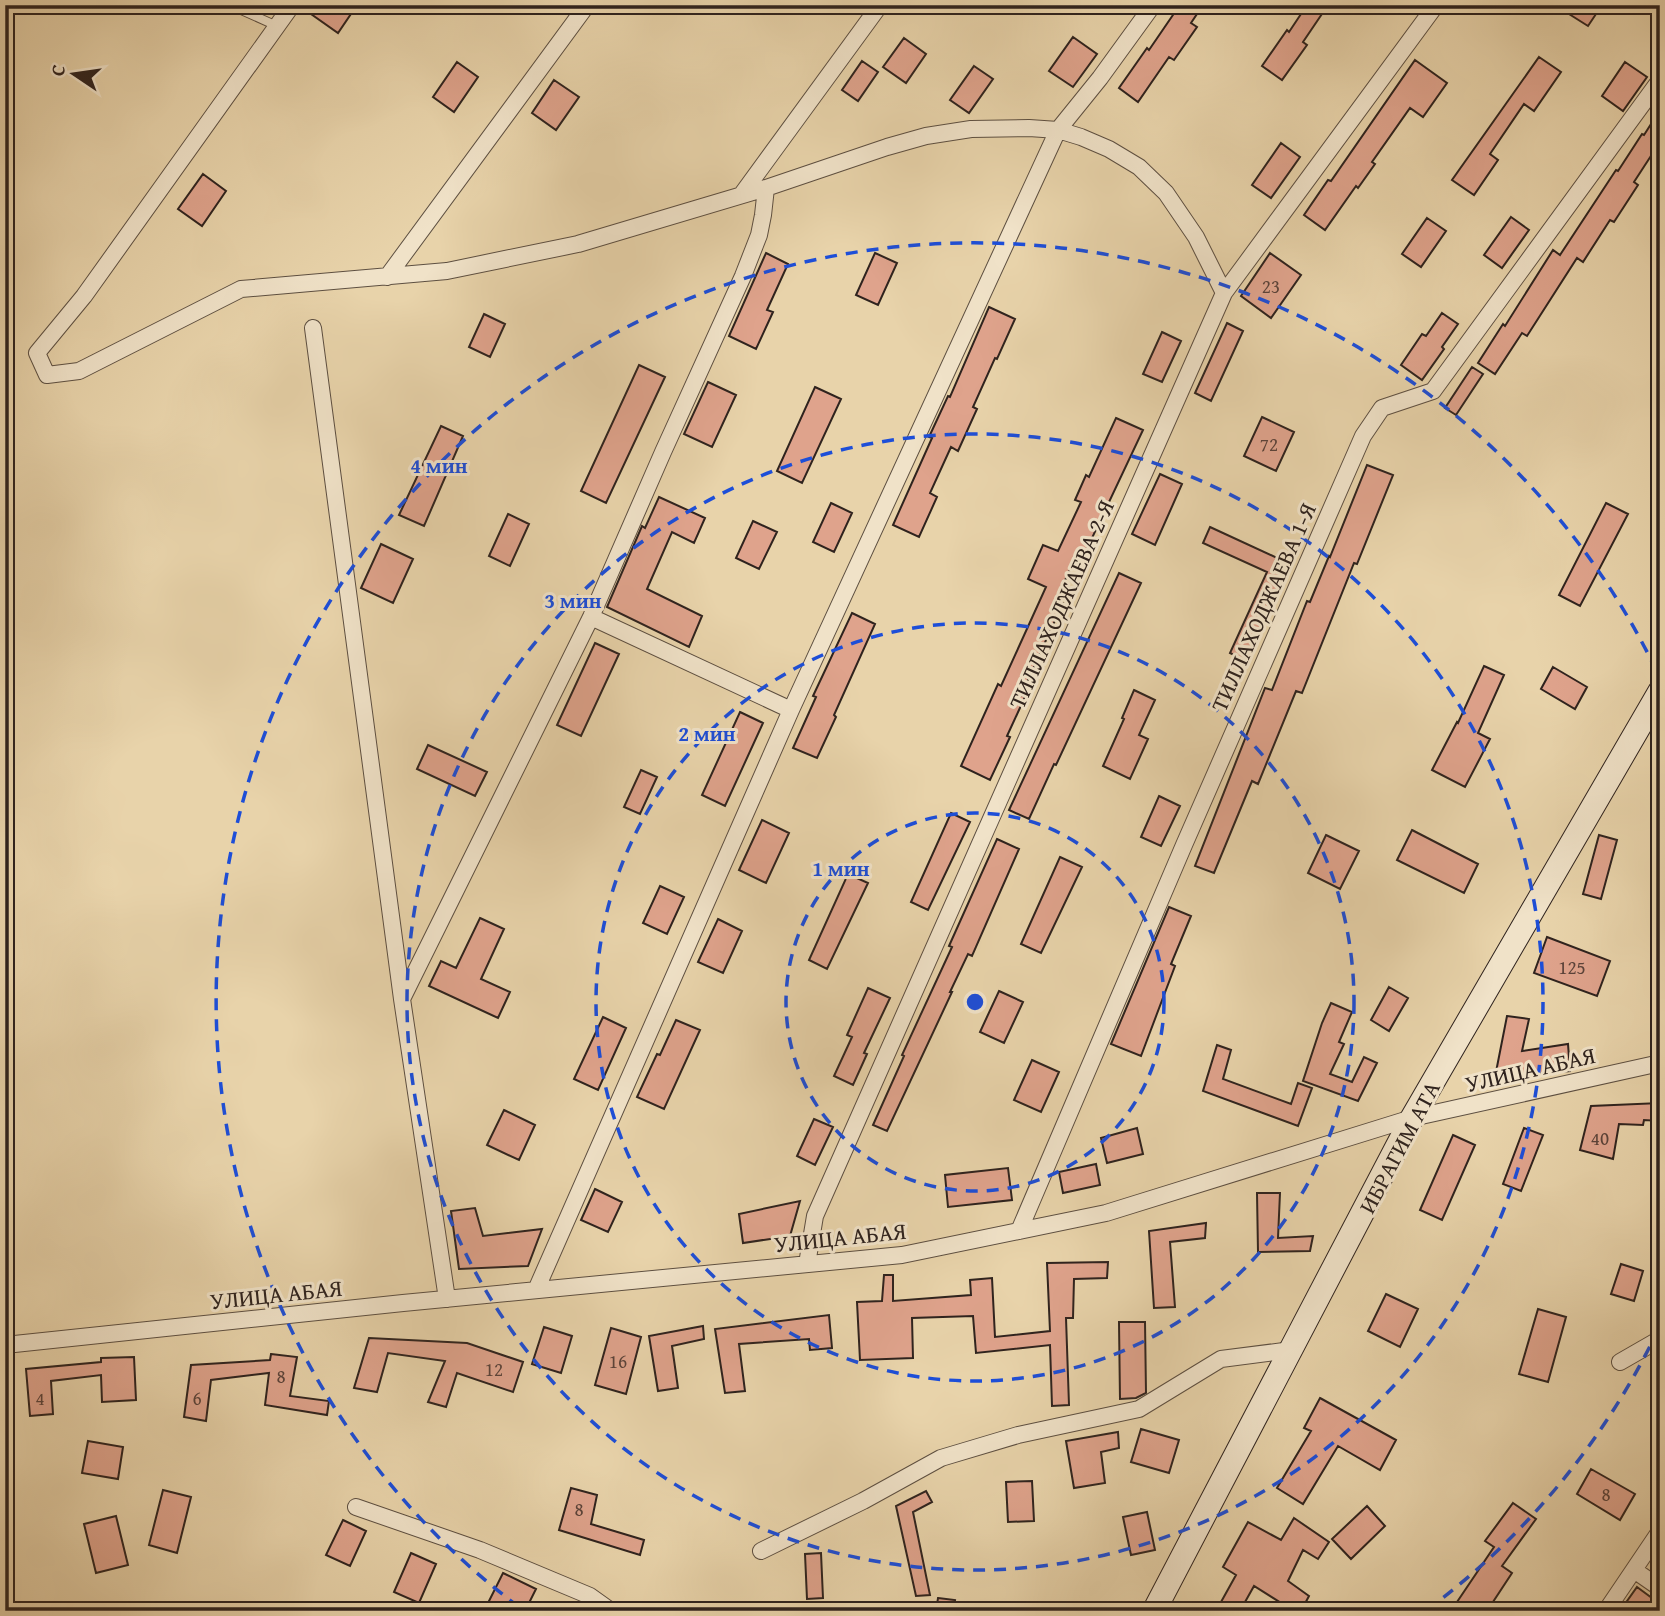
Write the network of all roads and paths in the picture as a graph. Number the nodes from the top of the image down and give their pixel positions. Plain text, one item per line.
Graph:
1 (230, 5) edge
2 (292, 5) edge
3 (587, 5) edge
4 (880, 5) edge
5 (1153, 5) edge
6 (1436, 5) edge
7 (277, 26) junction
8 (1660, 80) edge
9 (1058, 131) junction
10 (766, 188) junction
11 (742, 194) junction
12 (387, 277) junction
13 (1224, 293) junction
14 (313, 328) dead end
15 (591, 617) junction
16 (1660, 691) edge
17 (791, 710) junction
18 (402, 999) junction
19 (1660, 1063) edge
20 (1412, 1118) junction
21 (1019, 1231) junction
22 (807, 1264) junction
23 (536, 1290) junction
24 (447, 1299) junction
25 (1660, 1339) edge
26 (5, 1345) edge
27 (1291, 1350) junction
28 (1620, 1362) dead end
29 (356, 1507) dead end
30 (1660, 1531) edge
31 (761, 1551) dead end
32 (1634, 1570) junction
33 (1660, 1588) edge
34 (611, 1611) edge
35 (1154, 1611) edge
36 (1606, 1611) edge

1 - 7 lane
2 - 7 street
3 - 12 street
4 - 11 street
5 - 9 street
6 - 13 street, ТИЛЛАХОДЖАЕВА 2-Я
7 - 12 street
8 - 21 street, ТИЛЛАХОДЖАЕВА 1-Я
9 - 10 street
9 - 13 street
9 - 17 street
10 - 11 street
10 - 15 street
11 - 12 street
13 - 22 street, ТИЛЛАХОДЖАЕВА 2-Я
14 - 18 street
15 - 17 street
15 - 18 street
16 - 20 street, ИБРАГИМ АТА
17 - 23 street
18 - 24 street
19 - 20 street, УЛИЦА АБАЯ
20 - 21 street, УЛИЦА АБАЯ
20 - 27 street, ИБРАГИМ АТА
21 - 22 street, УЛИЦА АБАЯ
22 - 23 street, УЛИЦА АБАЯ
23 - 24 street, УЛИЦА АБАЯ
24 - 26 street, УЛИЦА АБАЯ
25 - 28 street
27 - 31 street
27 - 35 street, ИБРАГИМ АТА
29 - 34 street
30 - 32 street
32 - 33 street
32 - 36 street

